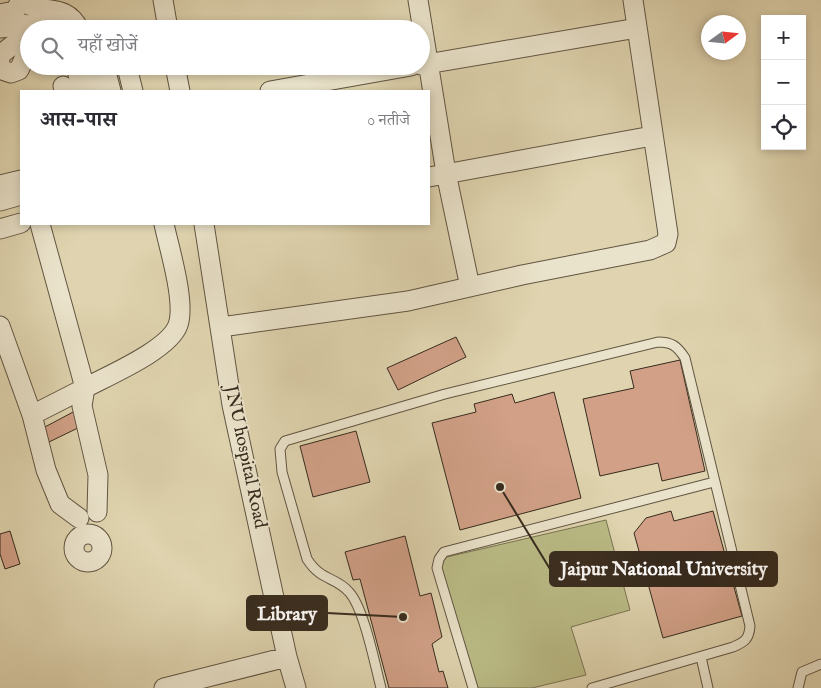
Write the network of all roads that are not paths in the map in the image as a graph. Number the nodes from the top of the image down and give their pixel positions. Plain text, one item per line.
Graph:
1 (21, 0) edge
2 (163, 0) edge
3 (418, 0) edge
4 (633, 0) edge
5 (0, 14) edge
6 (73, 20) edge
7 (166, 20) edge
8 (419, 20) edge
9 (0, 28) edge
10 (637, 28) junction
11 (20, 41) edge
12 (20, 46) edge
13 (0, 55) edge
14 (0, 63) edge
15 (430, 63) edge
16 (20, 66) edge
17 (78, 75) edge
18 (92, 75) edge
19 (177, 75) edge
20 (362, 75) edge
21 (422, 75) edge
22 (82, 90) edge
23 (97, 90) edge
24 (180, 90) edge
25 (276, 90) edge
26 (424, 90) edge
27 (430, 130) edge
28 (652, 136) junction
29 (437, 175) edge
30 (20, 180) edge
31 (0, 185) edge
32 (20, 195) edge
33 (0, 200) edge
34 (20, 224) edge
35 (40, 225) edge
36 (164, 225) edge
37 (208, 225) edge
38 (0, 229) edge
39 (470, 287) junction
40 (0, 326) edge
41 (222, 328) junction
42 (85, 388) junction
43 (32, 415) junction
44 (714, 482) junction
45 (702, 657) junction
46 (287, 658) junction
47 (821, 664) edge
48 (164, 688) edge
49 (296, 688) edge
50 (381, 688) edge
51 (473, 688) edge
52 (592, 688) edge
53 (708, 688) edge
54 (798, 688) edge

1 - 5 street
1 - 6 street
2 - 7 street
3 - 8 street
4 - 10 street
9 - 11 street
10 - 15 street
10 - 28 street
12 - 13 street
14 - 16 street
17 - 22 street
18 - 23 street
19 - 24 street
20 - 25 street
21 - 26 street
27 - 29 street
28 - 29 street
28 - 39 street
29 - 39 street
30 - 31 street
32 - 33 street
34 - 38 street
35 - 42 street
36 - 42 street
37 - 41 street, JNU hospital Road
39 - 41 street
40 - 43 street
41 - 46 street, JNU hospital Road
42 - 43 street
42 - 43 street
44 - 45 lane
44 - 50 lane
44 - 51 lane
45 - 52 lane
45 - 53 lane
46 - 48 street
46 - 49 street, JNU hospital Road
47 - 54 lane

